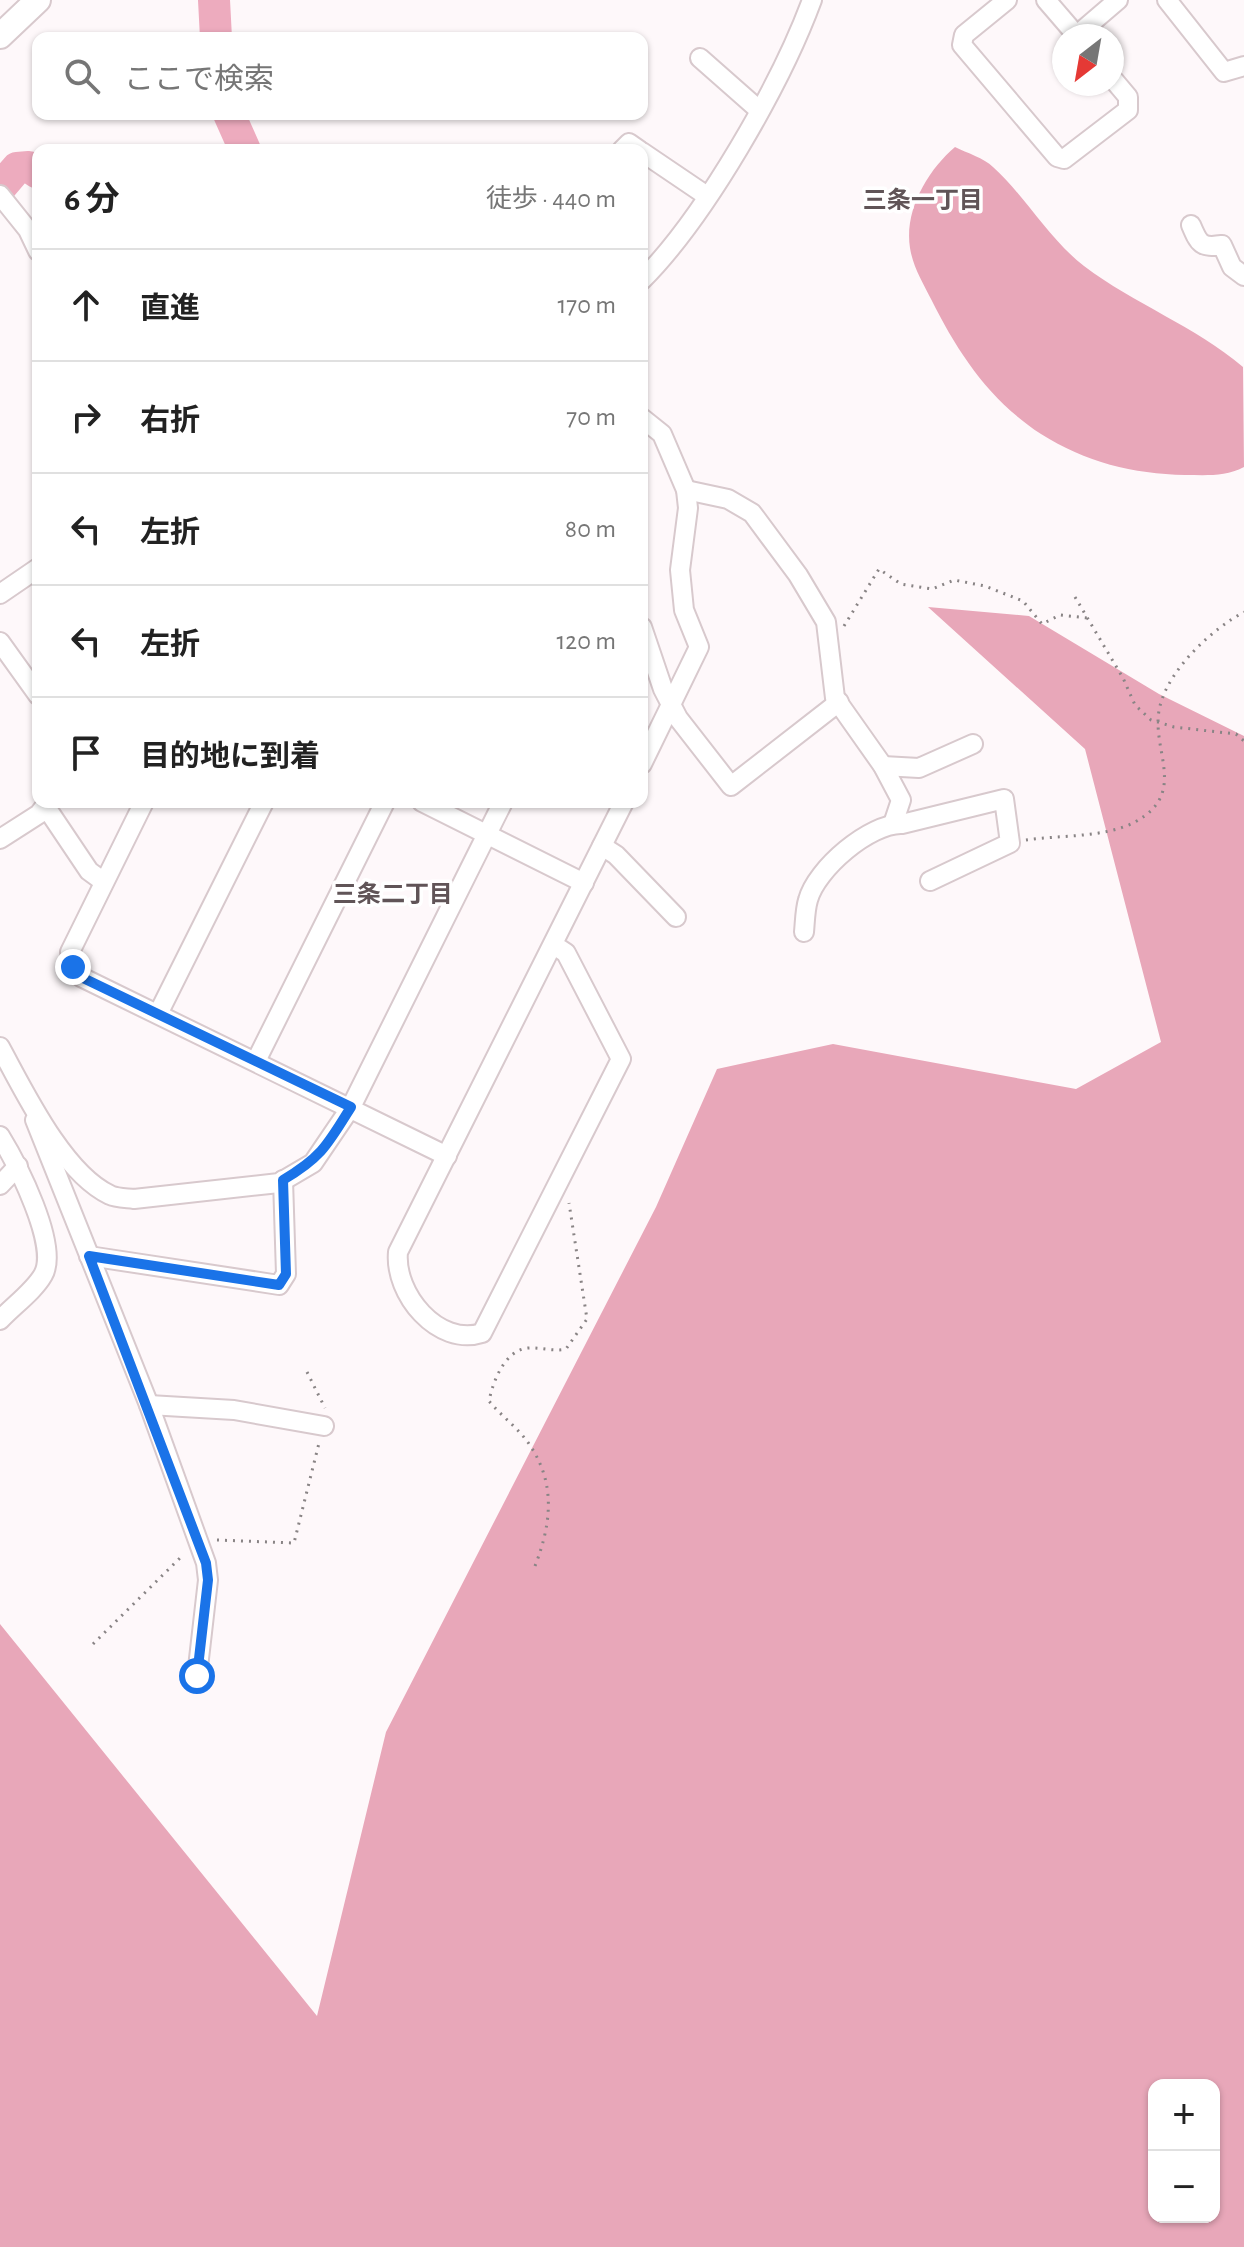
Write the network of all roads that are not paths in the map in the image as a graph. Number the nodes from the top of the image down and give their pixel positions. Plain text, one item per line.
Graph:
1 (38, 0) edge
2 (812, 0) edge
3 (1007, 0) edge
4 (1046, 0) edge
5 (1118, 0) edge
6 (1167, 0) edge
7 (1067, 24) edge
8 (1091, 24) edge
9 (0, 36) edge
10 (700, 58) dead end
11 (1244, 66) edge
12 (1124, 92) edge
13 (759, 110) junction
14 (648, 156) edge
15 (707, 196) junction
16 (3, 198) edge
17 (1191, 225) dead end
18 (32, 238) edge
19 (648, 274) edge
20 (1244, 276) edge
21 (648, 423) edge
22 (686, 490) junction
23 (32, 572) edge
24 (0, 594) edge
25 (0, 642) edge
26 (648, 643) edge
27 (32, 687) edge
28 (839, 702) junction
29 (671, 704) junction
30 (973, 744) dead end
31 (648, 752) edge
32 (883, 766) junction
33 (43, 808) edge
34 (49, 808) edge
35 (141, 808) edge
36 (261, 808) edge
37 (382, 808) edge
38 (434, 808) edge
39 (500, 808) edge
40 (621, 808) edge
41 (893, 824) junction
42 (486, 834) junction
43 (0, 839) edge
44 (602, 846) junction
45 (930, 881) dead end
46 (104, 882) junction
47 (584, 883) junction
48 (676, 917) dead end
49 (804, 932) dead end
50 (554, 945) junction
51 (158, 1014) junction
52 (0, 1047) edge
53 (256, 1061) junction
54 (28, 1098) junction
55 (351, 1107) junction
56 (0, 1136) edge
57 (447, 1156) junction
58 (18, 1166) junction
59 (283, 1180) junction
60 (0, 1185) edge
61 (89, 1256) junction
62 (0, 1320) edge
63 (149, 1405) junction
64 (324, 1426) road end
65 (197, 1676) dead end

1 - 9 main road
2 - 13 street
3 - 12 street
4 - 7 street
5 - 8 street
6 - 11 street
10 - 13 street
13 - 15 street
14 - 15 street
15 - 19 street
16 - 18 street
17 - 20 street
21 - 22 street
22 - 28 street
22 - 29 street
23 - 24 street
25 - 27 street
26 - 29 street
28 - 29 street
28 - 32 street
29 - 31 street
30 - 32 street
32 - 41 street
33 - 43 street
34 - 46 street
35 - 46 street
36 - 51 street
37 - 53 street
38 - 42 street
39 - 42 street
40 - 44 street
41 - 45 street
41 - 49 street
42 - 47 street
42 - 55 street
44 - 47 street
44 - 48 street
46 - 51 street
47 - 50 street
50 - 57 street
50 - 57 street
51 - 53 street
52 - 54 street
53 - 55 street
54 - 59 street
54 - 61 street
55 - 57 street
55 - 59 street
56 - 58 street
58 - 60 street
58 - 62 street
59 - 61 street
61 - 63 street
63 - 64 street
63 - 65 street

